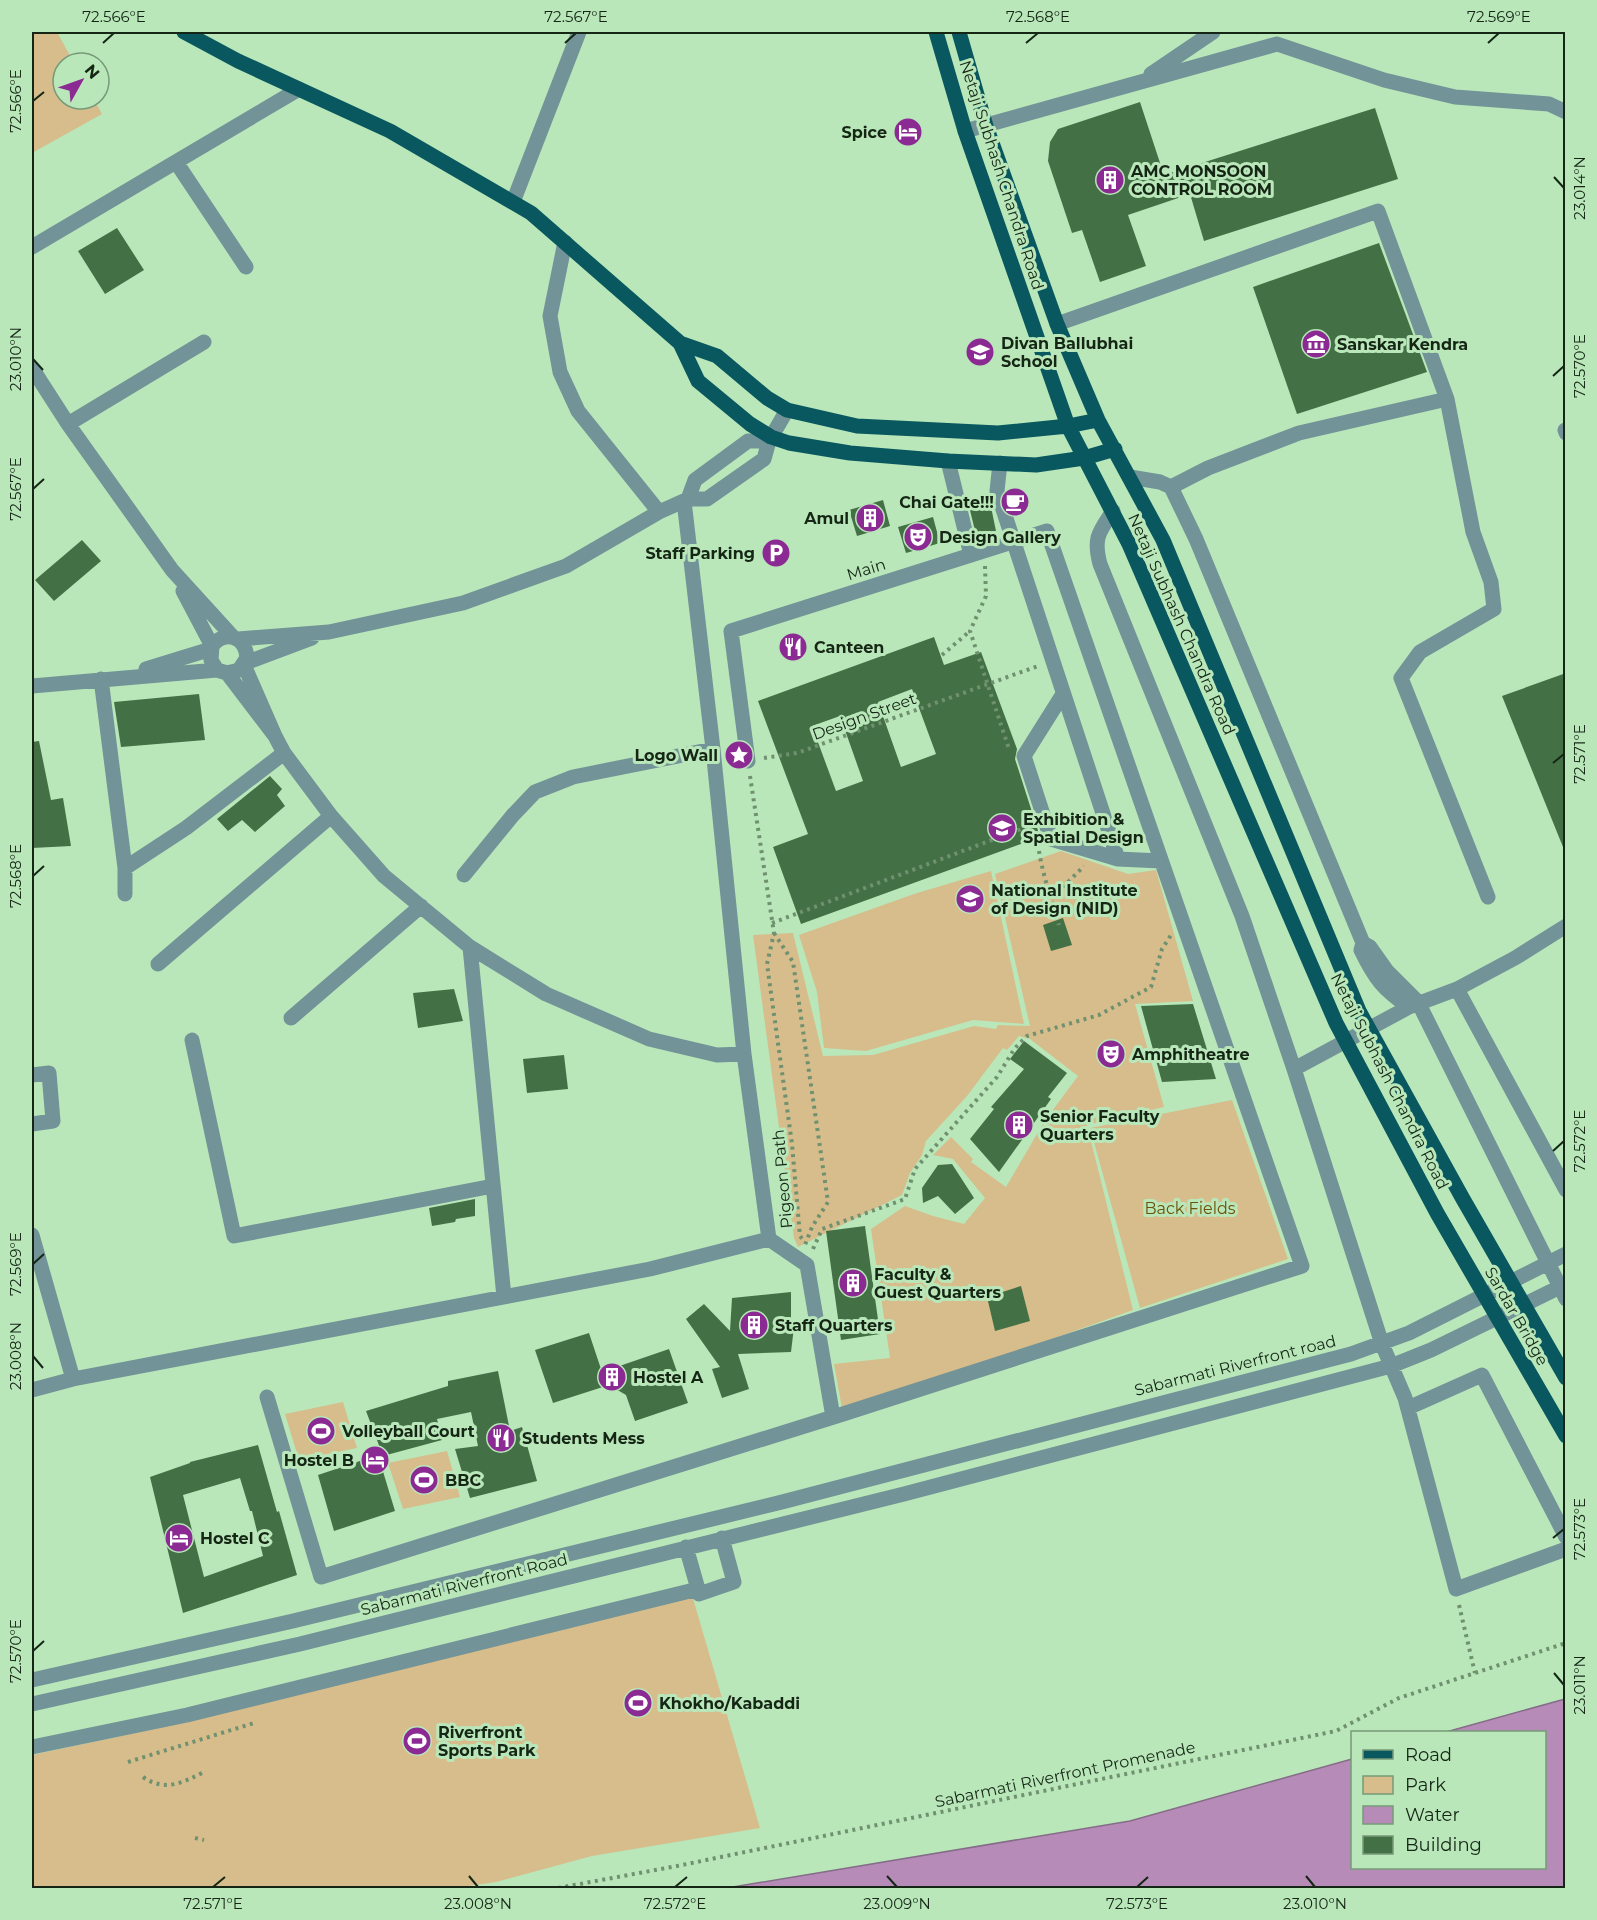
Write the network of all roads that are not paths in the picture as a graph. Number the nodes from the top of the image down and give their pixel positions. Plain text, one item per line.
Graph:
1 (184, 32) edge
2 (579, 32) edge
3 (936, 32) edge
4 (958, 32) edge
5 (1213, 32) edge
6 (1143, 80) junction
7 (299, 89) junction
8 (1566, 112) edge
9 (986, 126) junction
10 (965, 131) junction
11 (176, 162) junction
12 (513, 202) junction
13 (565, 242) junction
14 (32, 247) edge
15 (246, 267) dead end
16 (1057, 324) junction
17 (204, 342) dead end
18 (680, 343) junction
19 (32, 368) edge
20 (1448, 399) junction
21 (787, 410) junction
22 (1098, 420) junction
23 (68, 424) junction
24 (1068, 426) junction
25 (770, 439) junction
26 (1115, 449) junction
27 (1084, 458) junction
28 (948, 461) junction
29 (1000, 463) junction
30 (1130, 477) junction
31 (1171, 487) junction
32 (686, 500) junction
33 (1113, 511) junction
34 (659, 512) junction
35 (1015, 542) junction
36 (978, 553) junction
37 (172, 570) junction
38 (329, 632) junction
39 (235, 638) junction
40 (212, 647) junction
41 (244, 664) junction
42 (222, 672) junction
43 (121, 677) junction
44 (101, 680) junction
45 (32, 686) edge
46 (1063, 694) junction
47 (275, 736) junction
48 (713, 749) junction
49 (284, 753) junction
50 (748, 761) road end
51 (331, 816) junction
52 (1118, 859) junction
53 (1161, 861) junction
54 (125, 868) junction
55 (464, 875) dead end
56 (125, 894) dead end
57 (1488, 897) dead end
58 (421, 906) junction
59 (1566, 926) edge
60 (470, 947) junction
61 (158, 963) dead end
62 (1457, 989) junction
63 (1414, 1005) junction
64 (291, 1018) dead end
65 (192, 1040) dead end
66 (744, 1054) junction
67 (1294, 1069) junction
68 (32, 1075) edge
69 (32, 1124) edge
70 (493, 1186) junction
71 (1566, 1190) edge
72 (1463, 1199) joint
73 (1437, 1213) joint
74 (32, 1234) edge
75 (769, 1239) junction
76 (1566, 1254) edge
77 (1547, 1264) junction
78 (1564, 1290) edge
79 (504, 1297) junction
80 (1382, 1344) junction
81 (1391, 1366) junction
82 (1566, 1378) edge
83 (73, 1379) junction
84 (32, 1390) edge
85 (267, 1397) dead end
86 (1408, 1408) junction
87 (833, 1417) junction
88 (1566, 1436) edge
89 (899, 1471) junction
90 (904, 1494) junction
91 (1566, 1537) edge
92 (722, 1538) junction
93 (686, 1547) junction
94 (1566, 1549) edge
95 (698, 1589) junction
96 (32, 1680) edge
97 (32, 1704) edge
98 (32, 1747) edge

1 - 7 main road
2 - 12 street
3 - 10 main road, Netaji Subhash Chandra Road
4 - 9 main road, Netaji Subhash Chandra Road
5 - 6 street
6 - 8 street
6 - 9 street
7 - 11 street
7 - 12 main road
9 - 10 street
9 - 16 main road, Netaji Subhash Chandra Road
10 - 24 main road, Netaji Subhash Chandra Road
11 - 14 street
11 - 15 street
12 - 13 main road
13 - 18 main road
13 - 34 street
16 - 20 street
16 - 22 main road, Netaji Subhash Chandra Road
17 - 23 street
18 - 21 main road
18 - 25 main road
19 - 23 street
20 - 31 street
20 - 57 street
21 - 24 main road
21 - 25 street
22 - 24 main road
22 - 26 main road, Netaji Subhash Chandra Road
23 - 37 street
24 - 27 main road, Netaji Subhash Chandra Road
25 - 28 main road
25 - 32 street
25 - 32 street
26 - 27 main road
26 - 30 main road, Netaji Subhash Chandra Road
27 - 29 main road
27 - 33 main road, Netaji Subhash Chandra Road
28 - 29 main road
28 - 36 street
29 - 35 street
30 - 31 street
30 - 72 main road, Netaji Subhash Chandra Road
31 - 63 street
32 - 34 street
32 - 48 street
33 - 67 street
33 - 73 main road, Netaji Subhash Chandra Road
34 - 38 street
35 - 36 street, Main
35 - 46 street
35 - 53 street, Main
36 - 50 street, Main
37 - 39 street
37 - 40 street
38 - 39 street
38 - 41 street
39 - 40 street
39 - 41 street
40 - 42 street
40 - 43 street
41 - 42 street
41 - 47 street
42 - 43 street
42 - 47 street
43 - 44 street
44 - 45 street
44 - 54 street
46 - 52 street
46 - 52 street
47 - 49 street
48 - 55 street
48 - 66 street
49 - 51 street
49 - 54 street
51 - 58 street
51 - 61 street
52 - 53 street
53 - 87 street
54 - 56 street
58 - 60 street
58 - 64 street
59 - 62 street
60 - 66 street
60 - 70 street
62 - 63 street
62 - 71 street
63 - 67 street
63 - 77 street
65 - 70 street
66 - 75 street
67 - 80 street
68 - 69 street
70 - 79 street
72 - 82 main road, Sardar Bridge
73 - 88 main road, Sardar Bridge
74 - 83 street
75 - 79 street
75 - 87 street
76 - 77 street, Sabarmati Riverfront road
77 - 78 street
77 - 80 street, Sabarmati Riverfront road
78 - 81 street
79 - 83 street
80 - 81 street
80 - 89 street, Sabarmati Riverfront road
81 - 86 street
81 - 90 street
83 - 84 street
85 - 87 street
86 - 91 street
86 - 94 street
89 - 90 street
89 - 96 street, Sabarmati Riverfront Road
90 - 92 street, Sabarmati Riverfront Road
92 - 93 street, Sabarmati Riverfront Road
92 - 95 street
93 - 95 street
93 - 97 street, Sabarmati Riverfront Road
95 - 98 street

